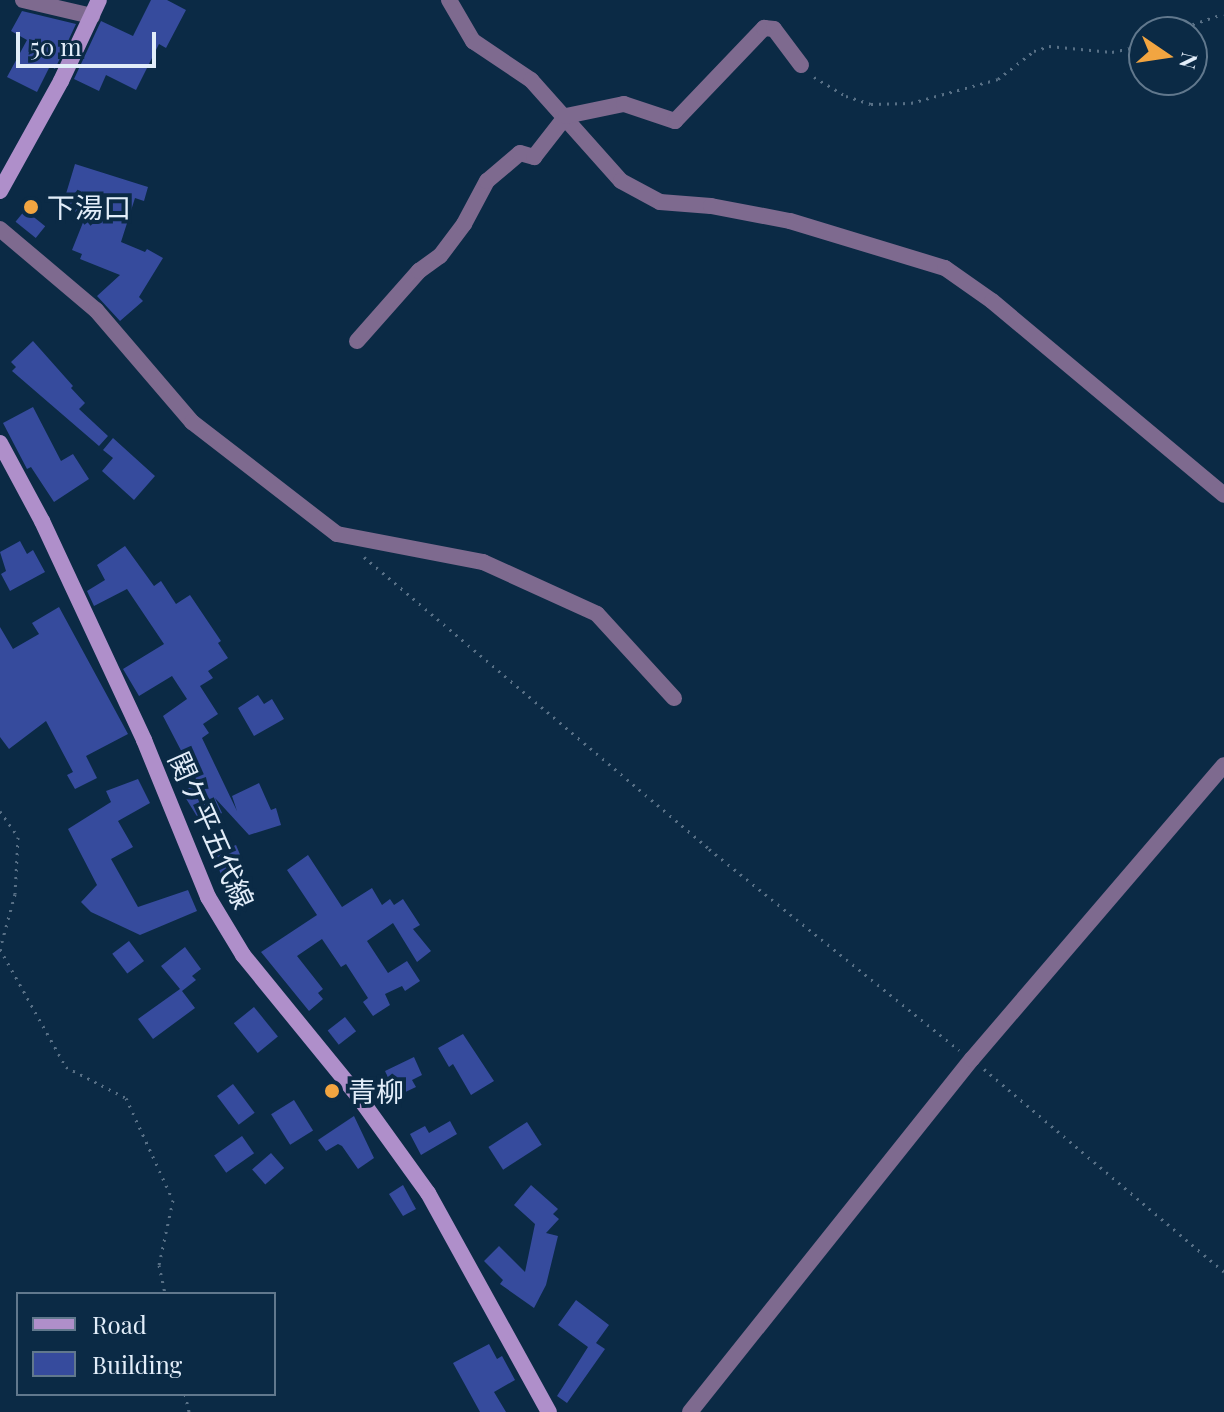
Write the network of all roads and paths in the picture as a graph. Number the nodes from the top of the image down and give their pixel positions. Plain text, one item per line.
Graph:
1 (23, 0) edge
2 (99, 0) edge
3 (449, 0) edge
4 (92, 16) junction
5 (1128, 48) edge
6 (801, 65) joint
7 (566, 116) junction
8 (0, 191) edge
9 (0, 229) edge
10 (357, 341) dead end
11 (0, 443) edge
12 (1224, 495) edge
13 (361, 554) dead end
14 (674, 698) dead end
15 (1224, 765) edge
16 (0, 811) edge
17 (972, 1059) junction
18 (1224, 1272) edge
19 (165, 1292) edge
20 (549, 1412) edge
21 (690, 1412) edge

1 - 4 street
2 - 4 main road
3 - 7 street
4 - 8 main road
5 - 6 path
6 - 7 street
7 - 10 street
7 - 12 street
9 - 14 street
11 - 20 main road, 関ケ平五代線
13 - 17 path
15 - 17 street
16 - 19 path
17 - 18 path
17 - 21 street

